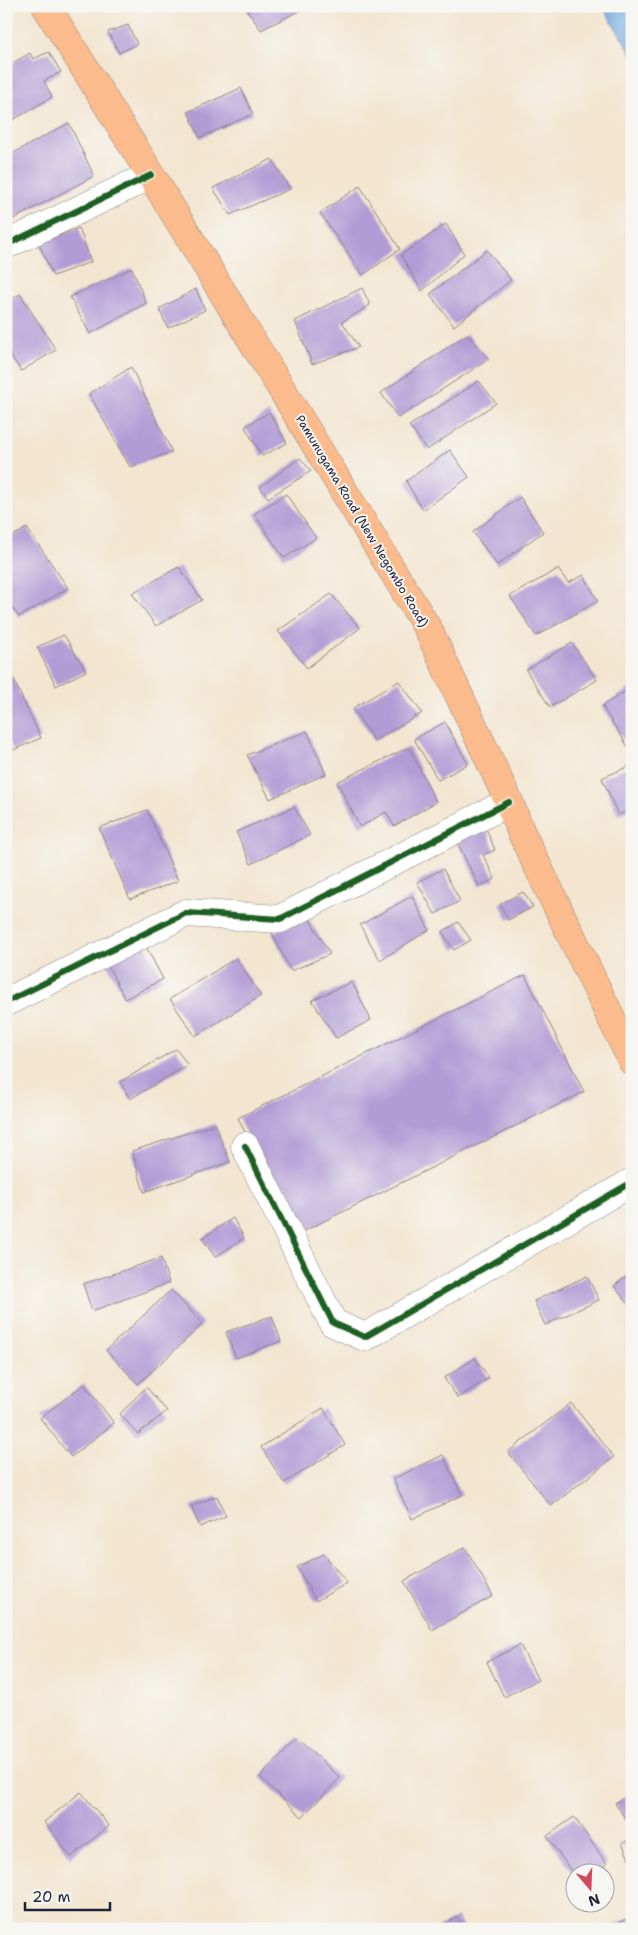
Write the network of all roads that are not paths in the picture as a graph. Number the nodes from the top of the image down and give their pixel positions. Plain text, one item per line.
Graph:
1 (46, 6) edge
2 (151, 176) junction
3 (6, 245) edge
4 (509, 802) junction
5 (6, 1002) edge
6 (632, 1061) edge
7 (245, 1146) dead end
8 (632, 1182) edge

1 - 2 main road, Pamunugama Road (New Negombo Road)
2 - 3 street
2 - 4 main road, Pamunugama Road (New Negombo Road)
4 - 5 street
4 - 6 main road, Pamunugama Road (New Negombo Road)
7 - 8 street

